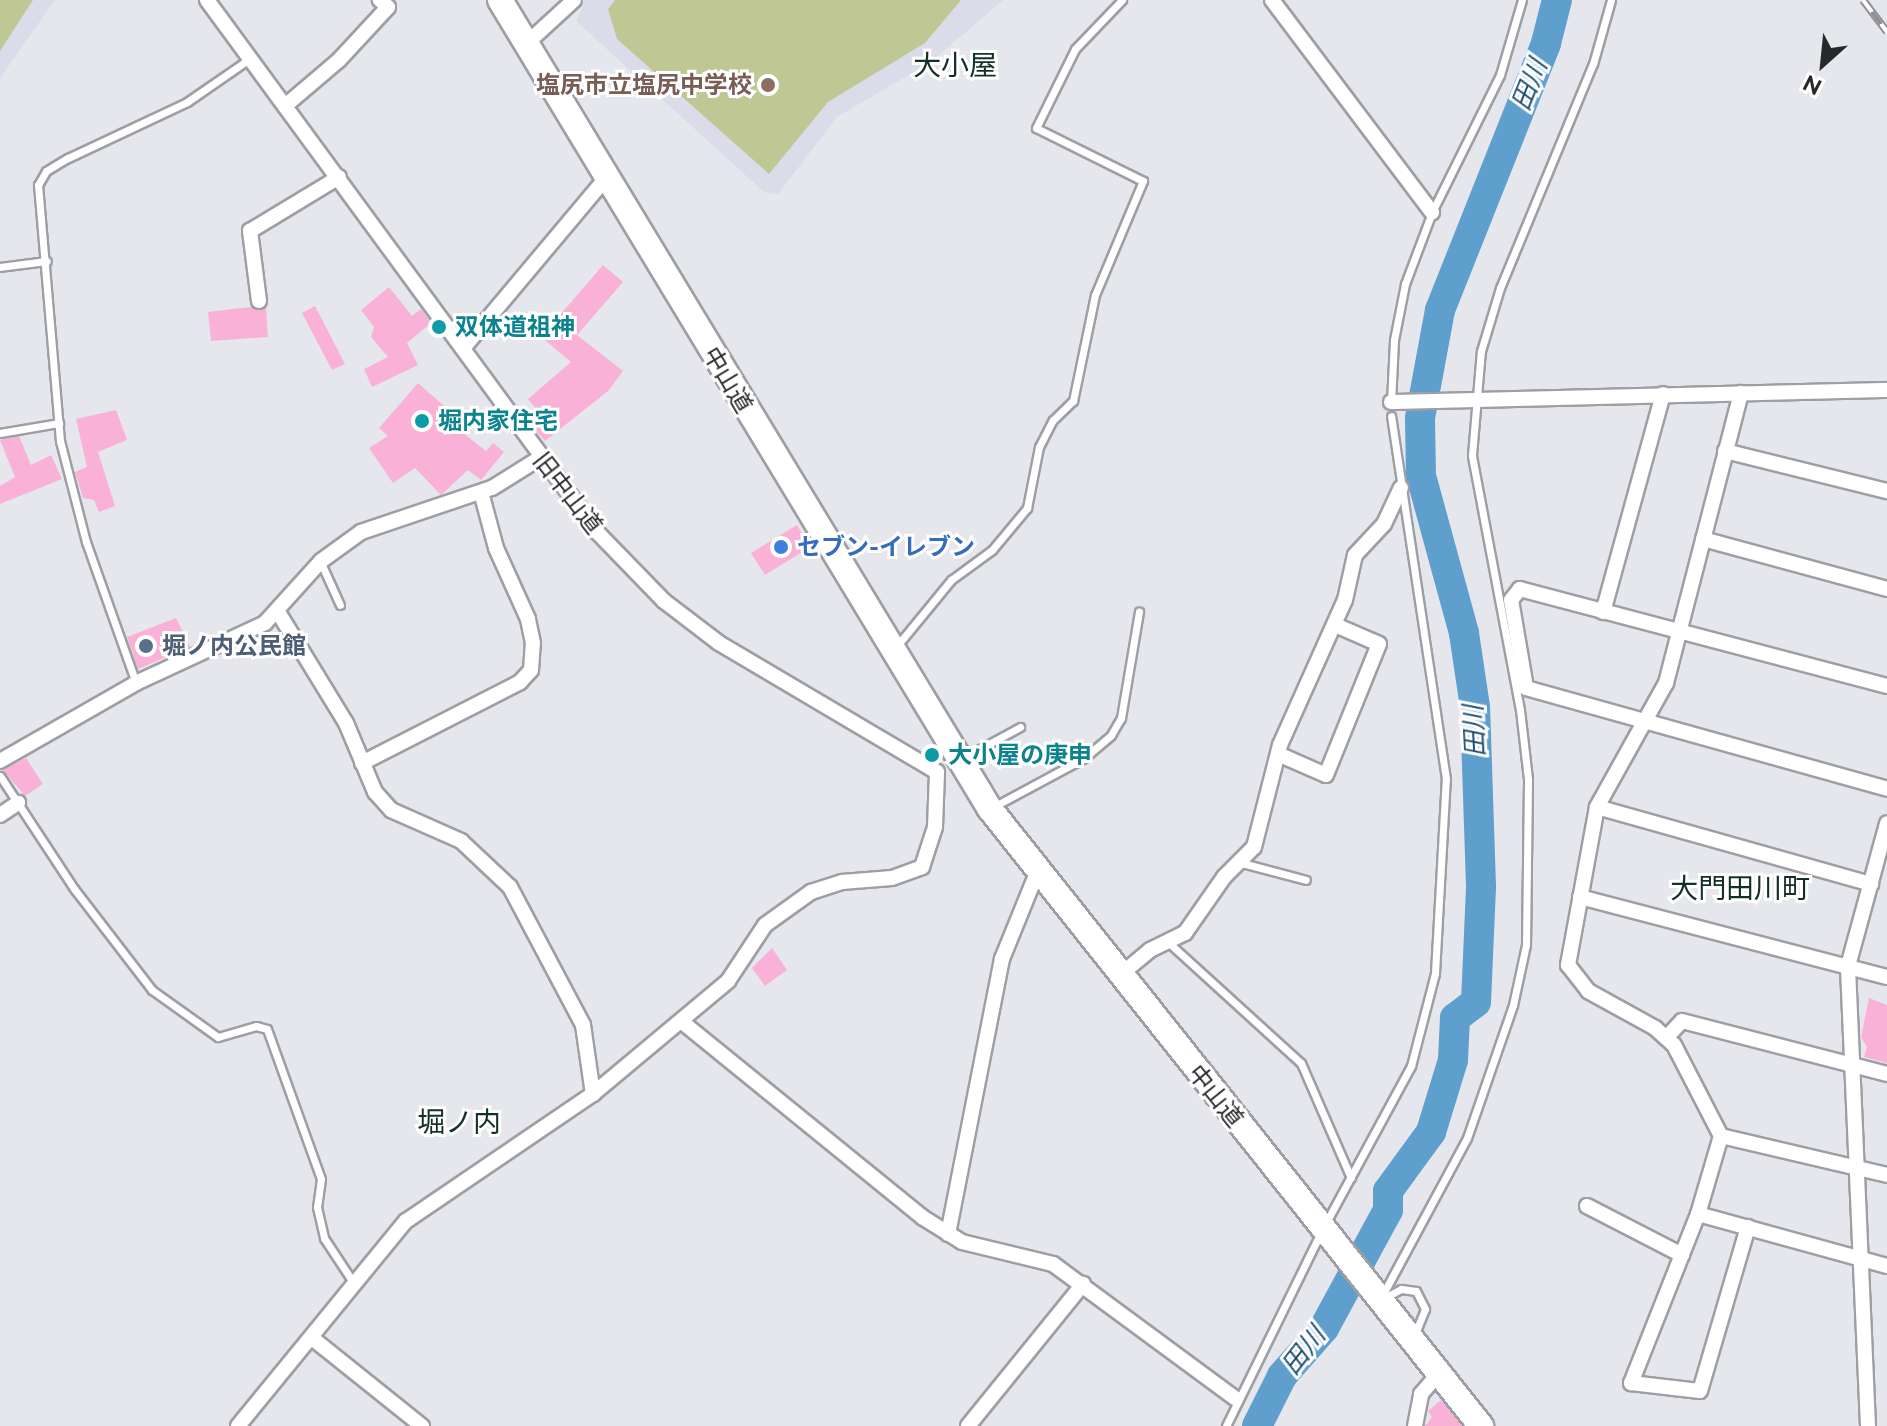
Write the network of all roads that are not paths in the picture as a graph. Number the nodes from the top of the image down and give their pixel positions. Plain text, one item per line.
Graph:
1 (207, 0) edge
2 (380, 0) edge
3 (500, 0) edge
4 (574, 0) edge
5 (1122, 0) edge
6 (1272, 0) edge
7 (1522, 0) edge
8 (1611, 0) edge
9 (526, 44) junction
10 (249, 59) junction
11 (285, 106) junction
12 (339, 177) junction
13 (606, 178) junction
14 (1432, 212) junction
15 (47, 261) junction
16 (0, 267) edge
17 (259, 301) dead end
18 (465, 346) junction
19 (1887, 390) edge
20 (1741, 393) junction
21 (1663, 394) junction
22 (1476, 400) junction
23 (1393, 407) junction
24 (59, 423) junction
25 (0, 433) edge
26 (1725, 451) junction
27 (540, 458) junction
28 (1401, 488) junction
29 (1887, 491) edge
30 (481, 492) junction
31 (1703, 539) junction
32 (321, 561) junction
33 (1887, 589) edge
34 (340, 605) dead end
35 (278, 612) junction
36 (1139, 612) dead end
37 (1603, 612) junction
38 (1335, 625) junction
39 (1681, 632) junction
40 (893, 652) junction
41 (136, 683) junction
42 (1887, 686) edge
43 (1643, 724) junction
44 (1020, 727) dead end
45 (1278, 754) junction
46 (1, 759) edge
47 (362, 763) junction
48 (947, 766) junction
49 (0, 776) edge
50 (1887, 789) edge
51 (18, 803) junction
52 (1597, 807) junction
53 (990, 809) junction
54 (0, 815) edge
55 (1887, 823) edge
56 (1242, 863) junction
57 (1037, 873) junction
58 (1306, 880) dead end
59 (1871, 884) junction
60 (1580, 897) junction
61 (1169, 943) junction
62 (1848, 966) junction
63 (1119, 976) junction
64 (1887, 977) edge
65 (681, 1021) junction
66 (1666, 1038) junction
67 (1854, 1066) junction
68 (1887, 1074) edge
69 (593, 1094) junction
70 (1721, 1136) junction
71 (1856, 1167) junction
72 (1887, 1175) edge
73 (1351, 1178) junction
74 (1587, 1206) dead end
75 (1698, 1214) junction
76 (1748, 1227) junction
77 (1325, 1231) junction
78 (948, 1234) junction
79 (1682, 1255) junction
80 (1859, 1257) junction
81 (1887, 1266) edge
82 (353, 1282) junction
83 (1083, 1284) junction
84 (1379, 1298) junction
85 (312, 1338) junction
86 (1412, 1339) junction
87 (1439, 1373) junction
88 (1235, 1398) junction
89 (238, 1426) edge
90 (422, 1426) edge
91 (968, 1426) edge
92 (1226, 1426) edge
93 (1415, 1426) edge
94 (1481, 1426) edge
95 (1868, 1426) edge

1 - 10 street, 旧中山道
2 - 11 street
3 - 9 highway, 中山道
4 - 9 street
5 - 40 lane
6 - 14 street
7 - 14 lane
8 - 22 lane
9 - 13 highway, 中山道
10 - 11 street, 旧中山道
10 - 15 lane
11 - 12 street, 旧中山道
12 - 17 street
12 - 18 street, 旧中山道
13 - 18 street
13 - 40 highway, 中山道
14 - 23 lane
15 - 16 lane
15 - 24 lane
18 - 27 street, 旧中山道
19 - 20 street
20 - 21 street
20 - 26 street
21 - 22 street
21 - 37 street
22 - 23 street
22 - 84 lane
23 - 28 lane
24 - 25 lane
24 - 41 lane
26 - 29 street
26 - 31 street
27 - 30 street
27 - 48 street, 旧中山道
28 - 38 street
28 - 73 lane
30 - 32 street
30 - 47 street
31 - 33 street
31 - 39 street
32 - 34 lane
32 - 35 street
35 - 41 street
35 - 47 street
36 - 53 lane
37 - 39 street
37 - 43 street
38 - 45 street
38 - 45 street
39 - 42 street
39 - 43 street
40 - 48 highway, 中山道
41 - 46 street
43 - 50 street
43 - 52 street
44 - 48 lane
45 - 56 street
47 - 69 street
48 - 53 highway, 中山道
48 - 65 street
49 - 51 lane
51 - 54 street
51 - 82 lane
52 - 59 street
52 - 60 street
53 - 57 highway, 中山道
55 - 59 street
56 - 58 lane
56 - 61 street
57 - 63 highway, 中山道
57 - 78 street
59 - 62 street
60 - 62 street
60 - 66 street
61 - 63 street
61 - 73 lane
62 - 64 street
62 - 67 street
63 - 77 highway, 中山道
65 - 69 street
65 - 78 street
66 - 67 street
66 - 70 street
67 - 68 street
67 - 71 street
69 - 82 street
70 - 71 street
70 - 75 street
71 - 72 street
71 - 80 street
73 - 77 lane
74 - 79 street
75 - 76 street
75 - 79 street
76 - 79 street
76 - 80 street
77 - 84 highway, 中山道
77 - 88 lane
78 - 83 street
80 - 81 street
80 - 95 street
82 - 85 street
83 - 88 street
83 - 91 street
84 - 86 highway, 中山道
84 - 86 lane
85 - 89 street
85 - 90 street
86 - 87 highway, 中山道
87 - 93 street
87 - 94 highway, 中山道
88 - 92 lane

